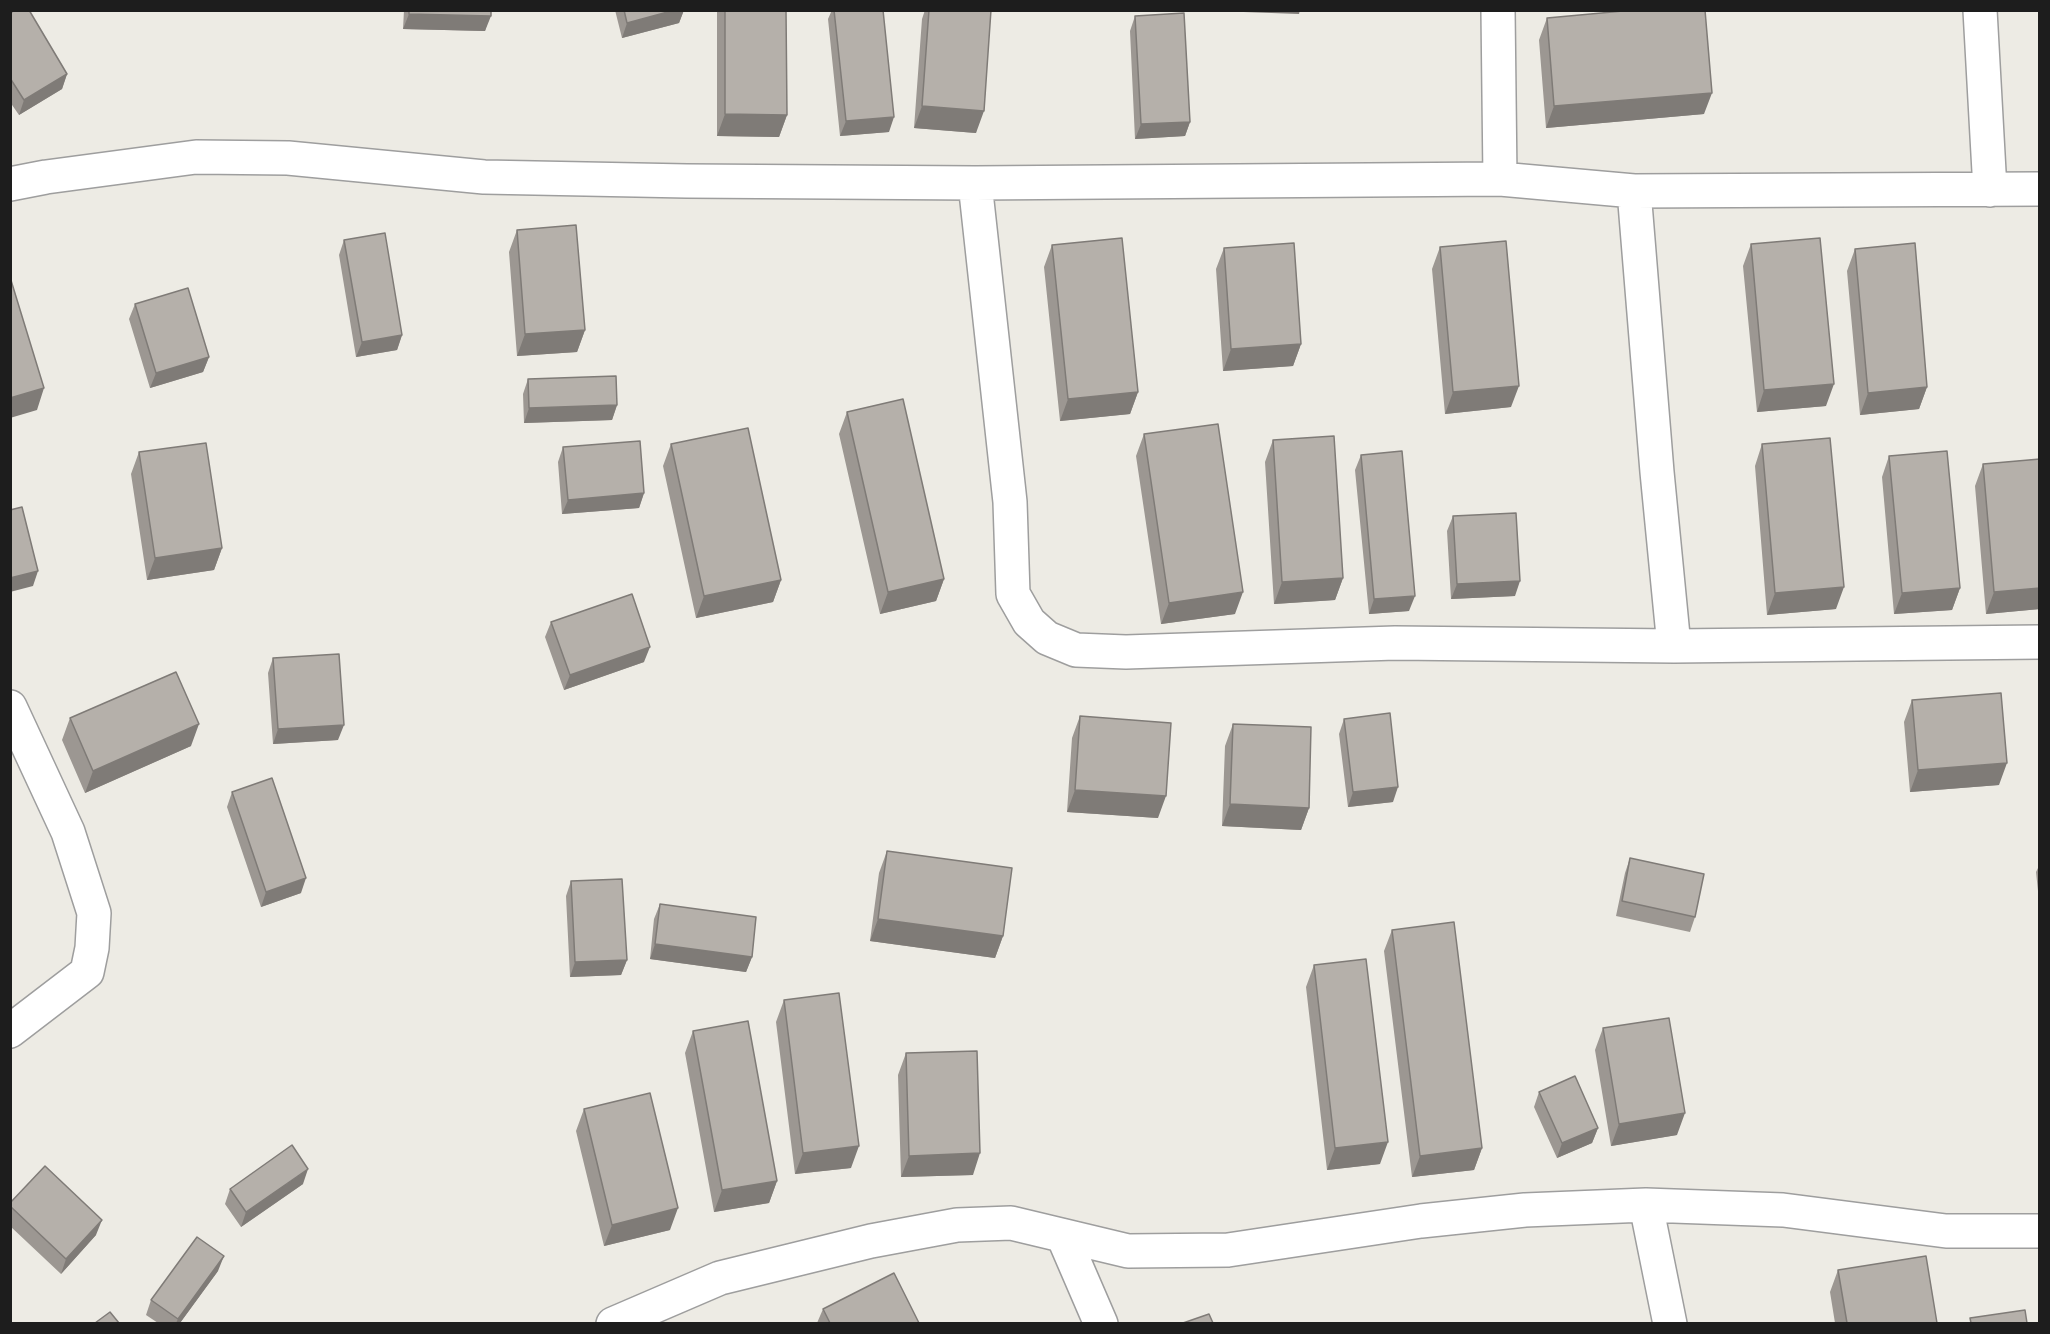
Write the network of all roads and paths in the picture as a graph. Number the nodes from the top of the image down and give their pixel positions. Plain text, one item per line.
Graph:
1 (1498, 10) edge
2 (1980, 10) edge
3 (1500, 179) junction
4 (975, 183) junction
5 (10, 184) edge
6 (2040, 189) edge
7 (1990, 190) junction
8 (1634, 191) junction
9 (2040, 642) edge
10 (1674, 646) junction
11 (10, 707) edge
12 (10, 1032) edge
13 (1646, 1205) junction
14 (2040, 1231) edge
15 (1063, 1236) junction
16 (613, 1323) edge
17 (1101, 1323) edge
18 (1670, 1323) edge

1 - 3 street
2 - 7 street
3 - 4 street
3 - 8 street
4 - 5 street
4 - 10 street
6 - 7 street
7 - 8 street
8 - 10 street
9 - 10 street
11 - 12 street
13 - 14 street
13 - 15 street
13 - 18 street
15 - 16 street
15 - 17 street

